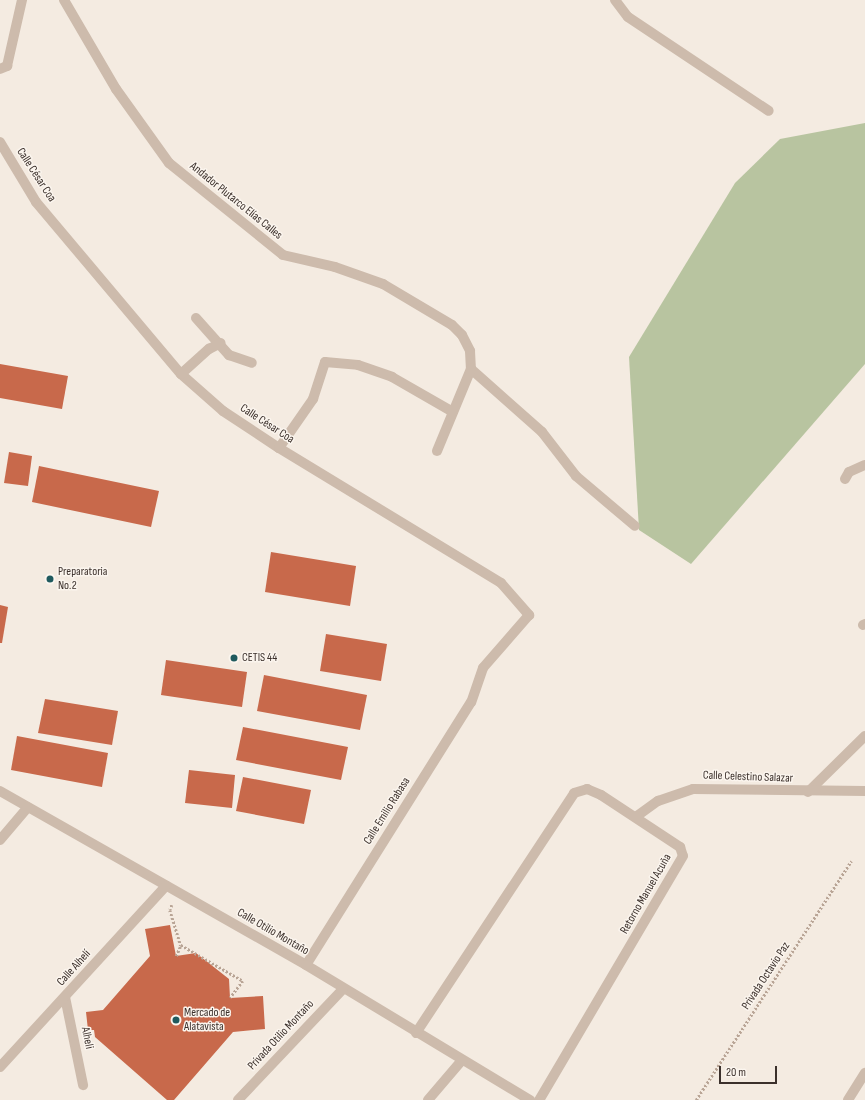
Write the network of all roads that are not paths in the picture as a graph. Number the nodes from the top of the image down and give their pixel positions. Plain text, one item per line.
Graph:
1 (22, 0) edge
2 (64, 0) edge
3 (615, 0) edge
4 (0, 69) edge
5 (769, 111) dead end
6 (0, 143) edge
7 (196, 318) dead end
8 (221, 343) junction
9 (252, 363) dead end
10 (471, 369) junction
11 (181, 374) junction
12 (453, 412) junction
13 (279, 448) junction
14 (437, 451) dead end
15 (865, 465) edge
16 (845, 480) dead end
17 (635, 526) dead end
18 (483, 668) joint
19 (865, 736) edge
20 (0, 791) edge
21 (865, 791) edge
22 (808, 792) junction
23 (28, 807) junction
24 (637, 816) junction
25 (0, 840) edge
26 (166, 886) junction
27 (306, 965) junction
28 (343, 989) junction
29 (65, 997) junction
30 (416, 1033) junction
31 (462, 1060) junction
32 (0, 1067) edge
33 (865, 1072) edge
34 (83, 1085) dead end
35 (238, 1100) edge
36 (428, 1100) edge
37 (530, 1100) edge
38 (540, 1100) edge
39 (848, 1100) edge

1 - 4 street
2 - 10 street, Andador Plutarco Elías Calles
3 - 5 street
6 - 11 street, Calle César Coa
7 - 8 street
8 - 9 street
8 - 11 street
10 - 12 street
10 - 17 street
11 - 13 street, Calle César Coa
12 - 13 street
12 - 14 street
13 - 18 street, Calle César Coa
15 - 16 street
18 - 27 street, Calle Emilio Rabasa
19 - 22 street
20 - 23 street, Calle Otilio Montaño
21 - 22 street, Calle Celestino Salazar
22 - 24 street, Calle Celestino Salazar
23 - 25 street
23 - 26 street, Calle Otilio Montaño
24 - 30 street, Retorno Manuel Acuña
24 - 38 street, Retorno Manuel Acuña
26 - 27 street, Calle Otilio Montaño
26 - 29 street, Calle Alhelí
27 - 28 street, Calle Otilio Montaño
28 - 30 street, Calle Otilio Montaño
28 - 35 street, Privada Otilio Montaño
29 - 32 street, Calle Alhelí
29 - 34 street, Alheli
30 - 31 street, Calle Otilio Montaño
31 - 36 street
31 - 37 street, Calle Otilio Montaño
33 - 39 street

